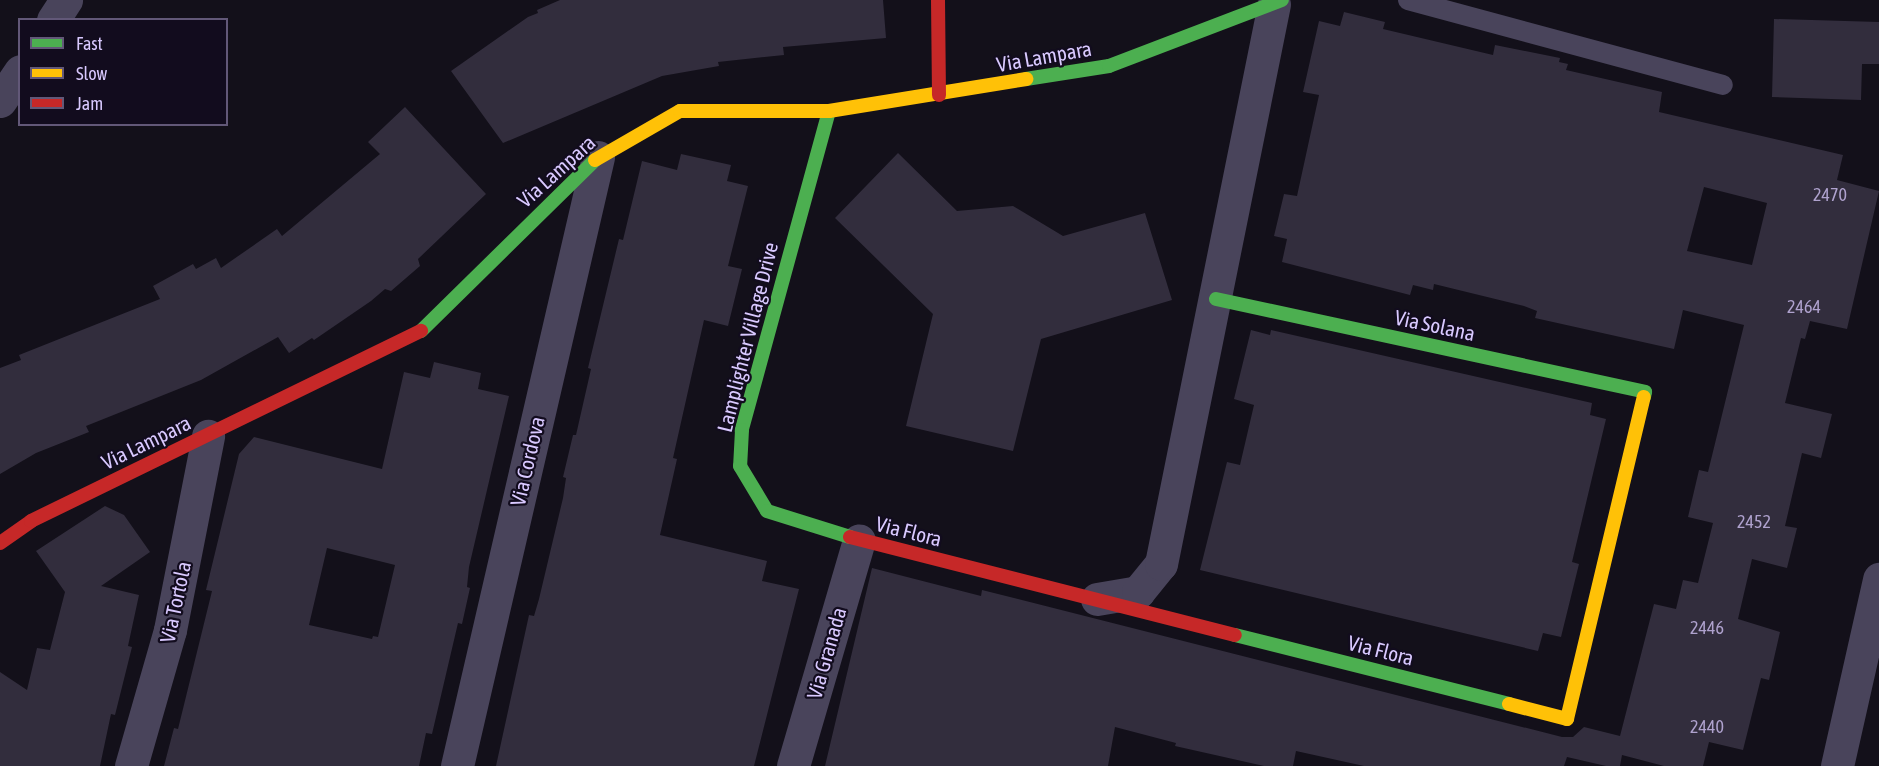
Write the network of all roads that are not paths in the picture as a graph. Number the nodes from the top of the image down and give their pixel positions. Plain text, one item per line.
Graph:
1 (66, 0) edge
2 (938, 0) edge
3 (1408, 0) edge
4 (1278, 2) edge
5 (54, 18) edge
6 (18, 74) edge
7 (1723, 85) dead end
8 (939, 95) junction
9 (0, 101) edge
10 (830, 111) junction
11 (598, 157) junction
12 (1216, 299) junction
13 (1645, 392) joint
14 (208, 436) junction
15 (859, 540) junction
16 (0, 543) edge
17 (1879, 579) edge
18 (1097, 599) junction
19 (1873, 622) edge
20 (131, 766) edge
21 (457, 766) edge
22 (793, 766) edge
23 (1837, 766) edge

1 - 5 street
2 - 8 street
3 - 7 lane
4 - 8 street, Via Lampara
4 - 12 street
6 - 9 street
8 - 10 street, Via Lampara
10 - 11 street, Via Lampara
10 - 15 street, Lamplighter Village Drive
11 - 14 street, Via Lampara
11 - 21 street, Via Cordova
12 - 13 street, Via Solana
12 - 18 street
13 - 18 street, Via Flora
14 - 16 street, Via Lampara
14 - 20 street, Via Tortola
15 - 18 street, Via Flora
15 - 22 street, Via Granada
17 - 19 street
19 - 23 street

